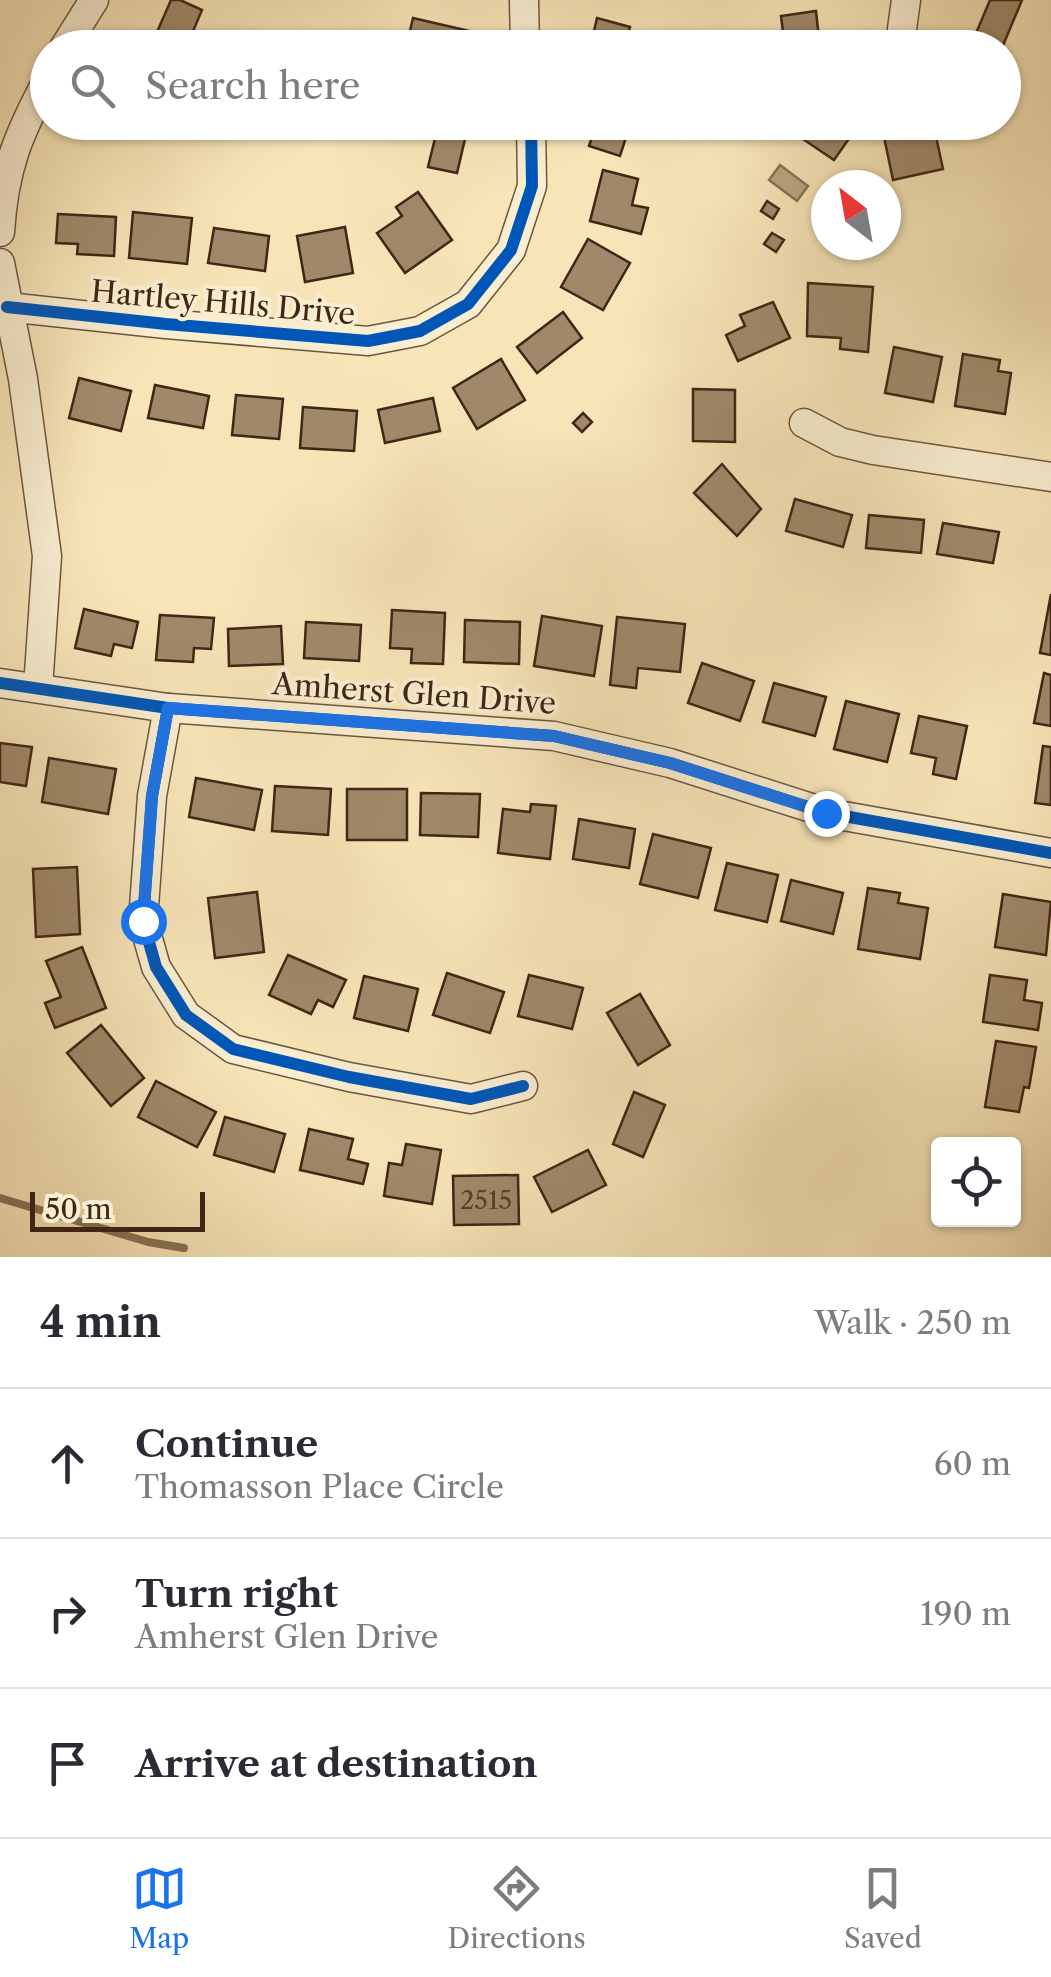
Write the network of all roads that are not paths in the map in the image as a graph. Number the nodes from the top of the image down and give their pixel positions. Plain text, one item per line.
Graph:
1 (94, 0) edge
2 (524, 0) edge
3 (906, 0) edge
4 (902, 29) dead end
5 (75, 30) edge
6 (525, 30) edge
7 (30, 112) edge
8 (531, 140) edge
9 (0, 232) edge
10 (0, 263) edge
11 (6, 307) junction
12 (804, 423) dead end
13 (1051, 476) edge
14 (0, 683) edge
15 (38, 688) junction
16 (168, 708) junction
17 (1051, 853) edge
18 (523, 1086) dead end

1 - 5 street
2 - 6 street
3 - 4 street
7 - 9 street
8 - 11 street, Hartley Hills Drive
10 - 11 street
11 - 15 street
12 - 13 street
14 - 15 street, Amherst Glen Drive
15 - 16 street, Amherst Glen Drive
16 - 17 street, Amherst Glen Drive
16 - 18 street

